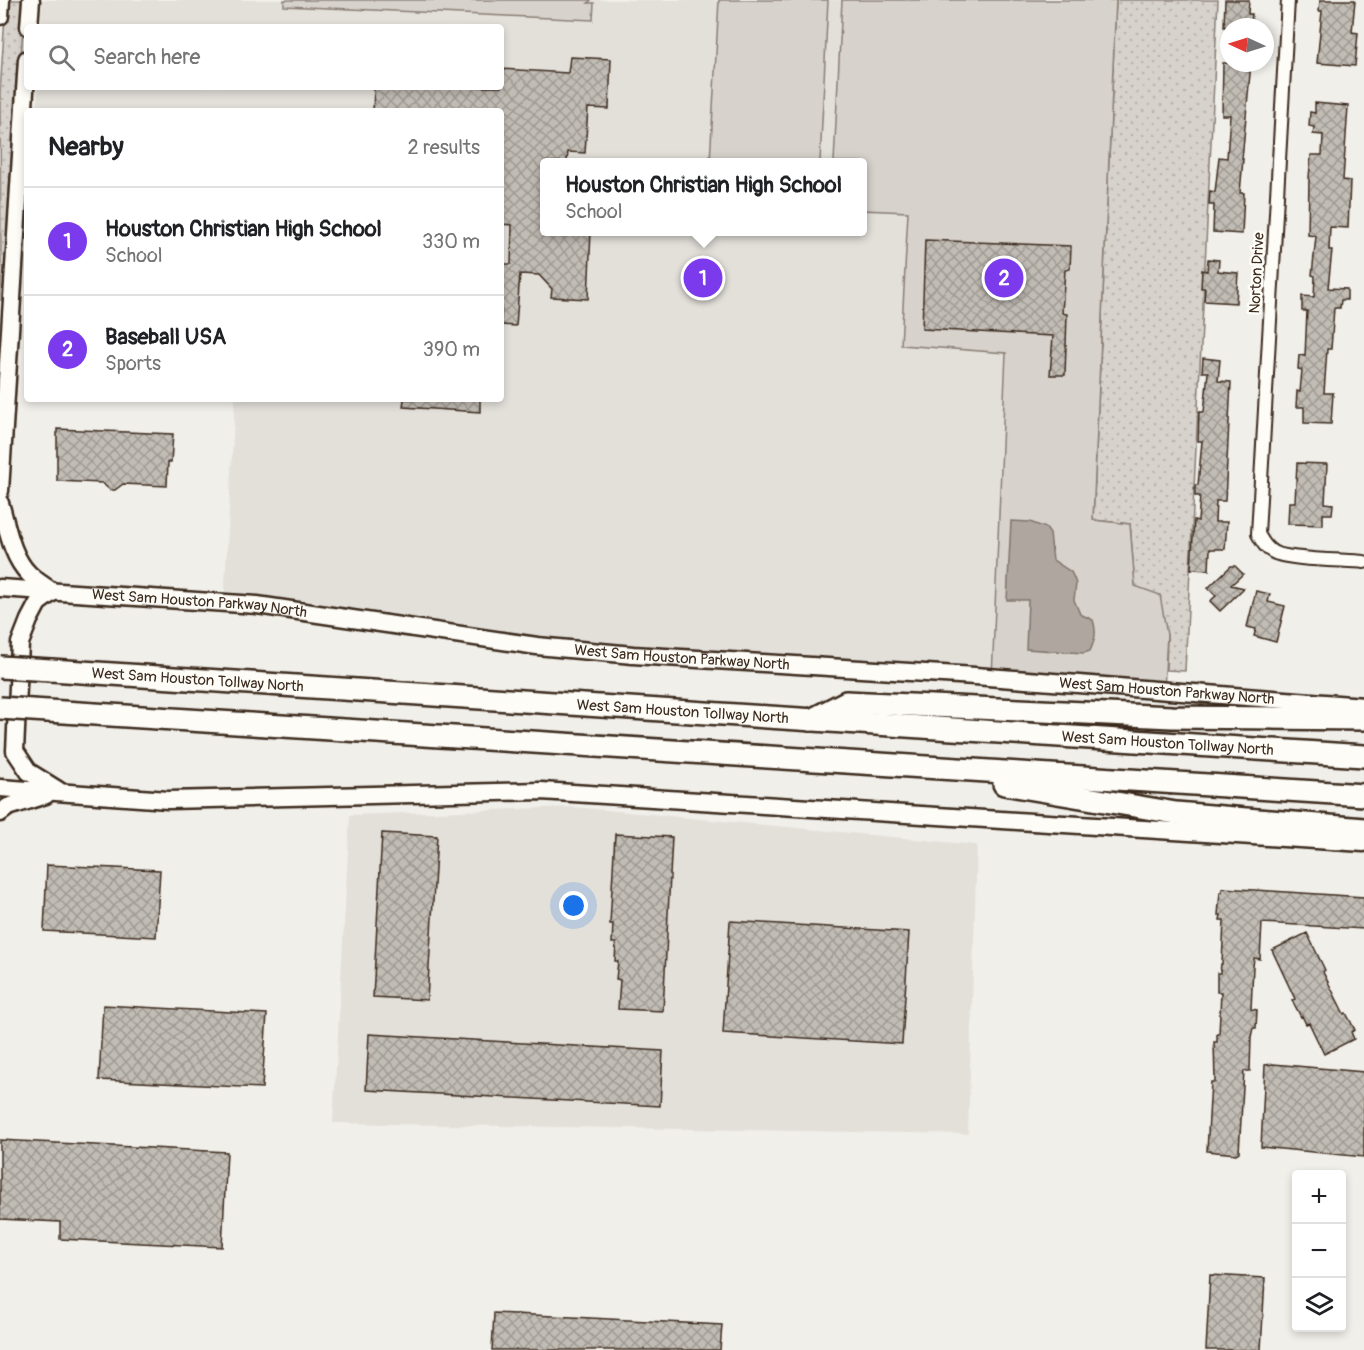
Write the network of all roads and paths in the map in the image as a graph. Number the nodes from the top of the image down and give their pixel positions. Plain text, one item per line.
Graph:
1 (1, 0) edge
2 (31, 0) edge
3 (1288, 0) edge
4 (0, 16) edge
5 (29, 24) edge
6 (25, 90) edge
7 (0, 491) edge
8 (0, 503) edge
9 (1364, 562) edge
10 (0, 588) edge
11 (53, 592) junction
12 (0, 667) edge
13 (1364, 706) edge
14 (0, 708) edge
15 (1364, 719) edge
16 (811, 720) junction
17 (1364, 756) edge
18 (879, 764) junction
19 (0, 788) edge
20 (59, 791) junction
21 (1364, 795) edge
22 (0, 813) edge
23 (1364, 829) edge
24 (1364, 843) edge

1 - 4 main road
2 - 5 main road
3 - 9 street, Norton Drive
6 - 7 main road
8 - 11 main road
10 - 11 main road, West Sam Houston Parkway North
11 - 13 main road, West Sam Houston Parkway North
11 - 20 main road
12 - 16 highway, West Sam Houston Tollway North, bridge
14 - 18 highway, bridge
15 - 16 highway
16 - 17 highway, West Sam Houston Tollway North
18 - 21 highway
18 - 23 highway
19 - 20 main road
20 - 22 main road
20 - 24 main road

